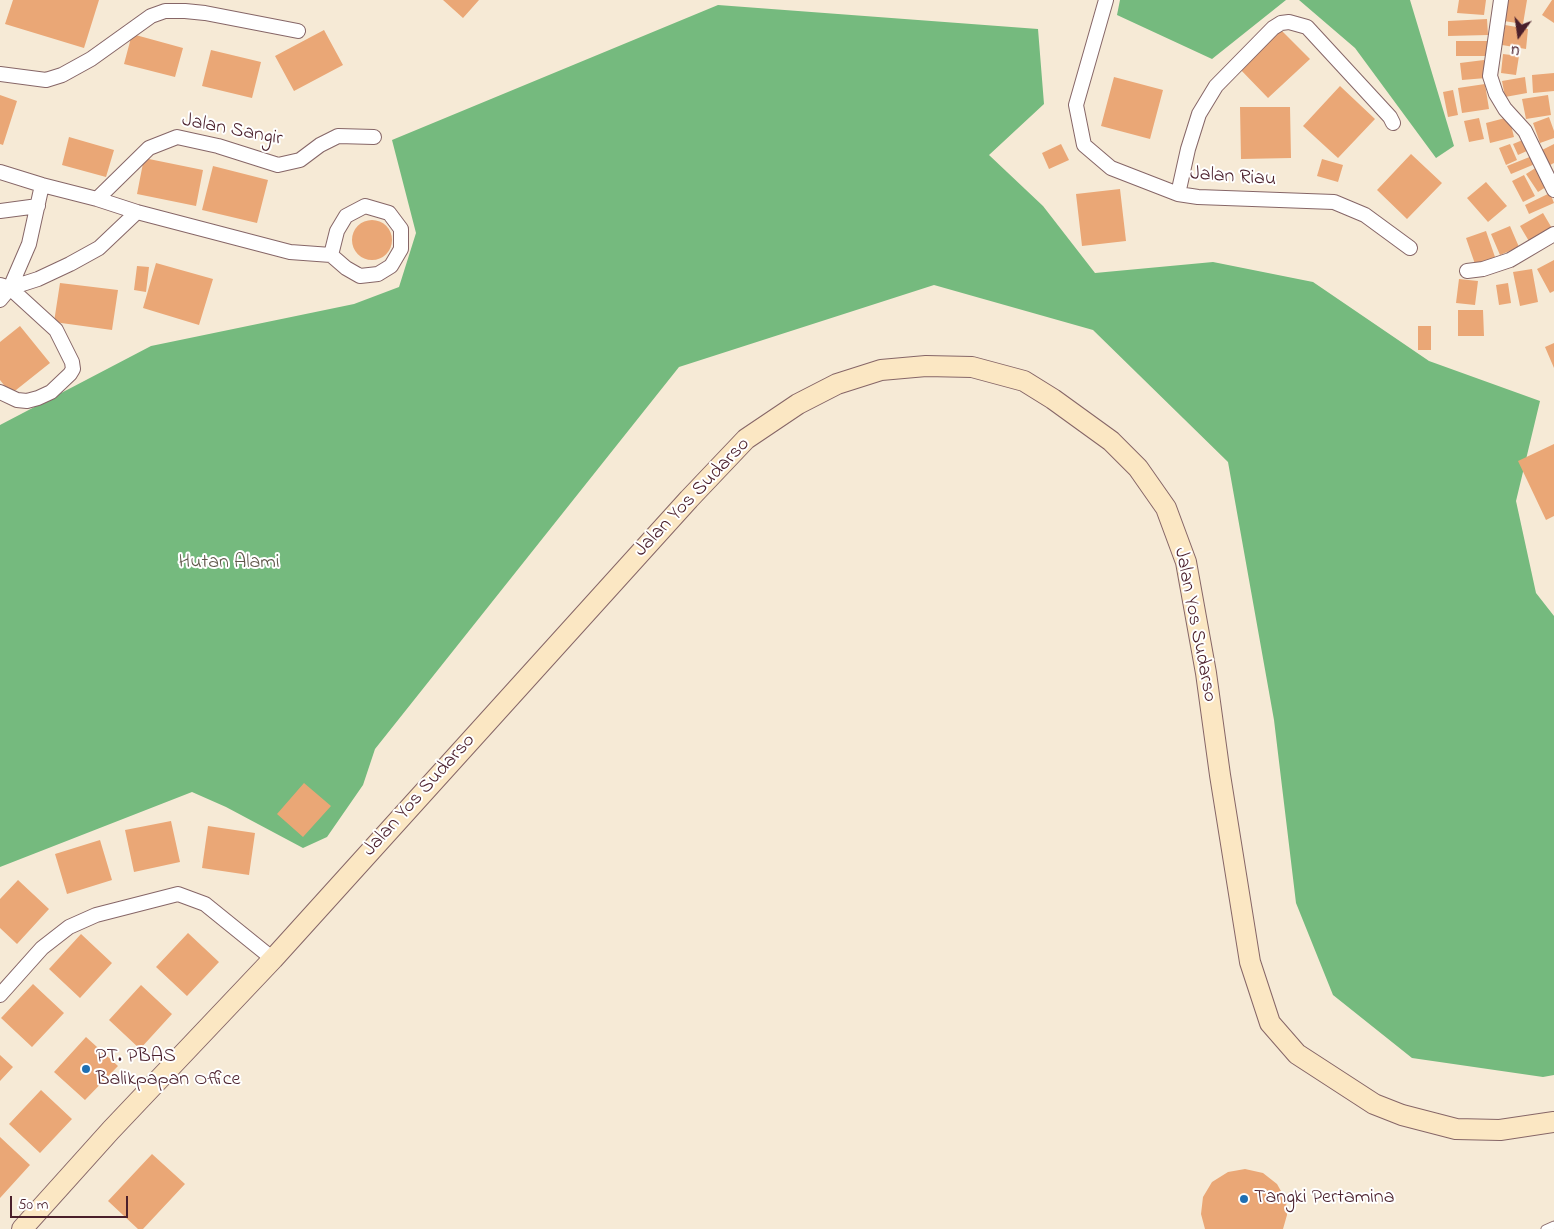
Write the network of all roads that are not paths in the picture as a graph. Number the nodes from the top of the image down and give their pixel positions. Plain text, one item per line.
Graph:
1 (1106, 0) edge
2 (1501, 0) edge
3 (298, 31) dead end
4 (0, 74) edge
5 (1393, 123) dead end
6 (374, 137) dead end
7 (0, 172) edge
8 (42, 185) junction
9 (1554, 190) edge
10 (1178, 194) junction
11 (97, 199) junction
12 (38, 206) junction
13 (0, 211) edge
14 (137, 212) junction
15 (1554, 234) edge
16 (1410, 248) dead end
17 (331, 255) junction
18 (1467, 271) dead end
19 (5, 286) edge
20 (0, 300) edge
21 (0, 392) edge
22 (273, 959) junction
23 (0, 995) edge
24 (1554, 1122) edge
25 (1554, 1225) edge
26 (22, 1229) edge
27 (1545, 1229) edge

1 - 10 street, Jalan Riau
2 - 9 street
3 - 4 street
5 - 10 street
6 - 11 street, Jalan Sangir
7 - 8 street
8 - 11 street
8 - 12 street
10 - 16 street, Jalan Riau
11 - 14 street
12 - 13 street
12 - 19 street
14 - 17 street
14 - 19 street
15 - 18 street
17 - 17 street
19 - 20 street
19 - 21 street
22 - 23 street
22 - 24 main road, Jalan Yos Sudarso
22 - 26 main road, Jalan Yos Sudarso
25 - 27 lane

